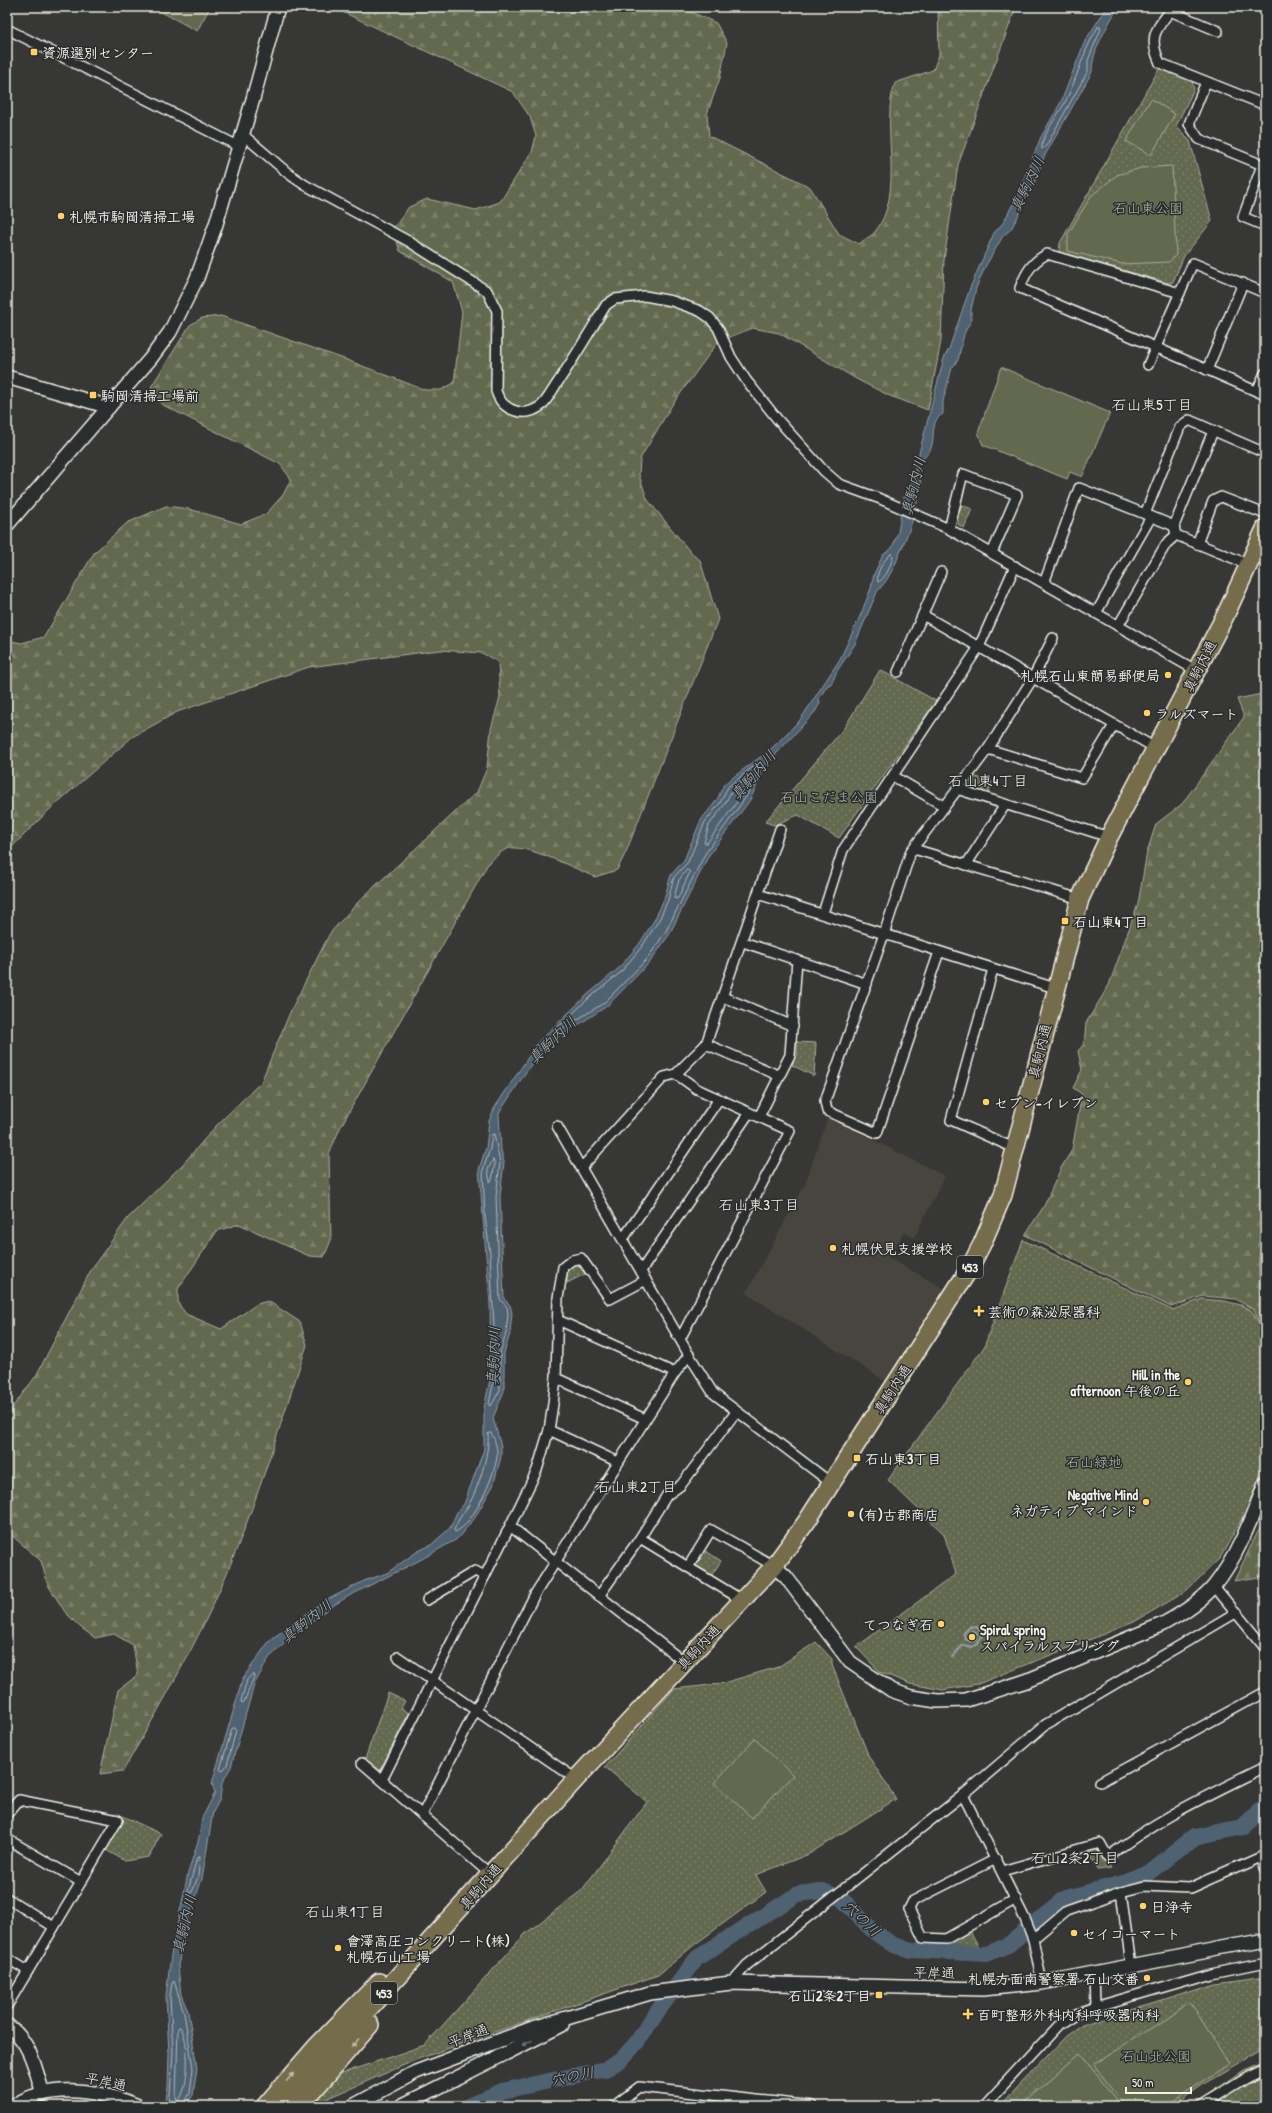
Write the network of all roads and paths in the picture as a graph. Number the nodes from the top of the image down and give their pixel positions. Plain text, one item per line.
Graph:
1 (278, 7) edge
2 (1172, 9) edge
3 (7, 29) edge
4 (1218, 31) dead end
5 (1206, 82) junction
6 (1265, 105) edge
7 (242, 133) junction
8 (238, 146) junction
9 (1263, 165) edge
10 (1265, 226) edge
11 (1243, 283) junction
12 (1180, 293) junction
13 (1265, 293) edge
14 (1155, 347) junction
15 (1148, 365) dead end
16 (1207, 370) junction
17 (1265, 373) edge
18 (7, 377) edge
19 (1261, 393) edge
20 (109, 407) junction
21 (1213, 431) junction
22 (1265, 453) edge
23 (1265, 514) edge
24 (1148, 515) junction
25 (7, 524) edge
26 (946, 528) junction
27 (1265, 529) edge
28 (1175, 530) junction
29 (1197, 544) junction
30 (992, 553) junction
31 (1256, 560) edge
32 (1015, 566) junction
33 (941, 572) dead end
34 (1044, 583) junction
35 (1096, 613) junction
36 (923, 614) junction
37 (1118, 626) junction
38 (1053, 638) dead end
39 (979, 647) junction
40 (1197, 671) junction
41 (898, 672) dead end
42 (1033, 678) junction
43 (1114, 725) junction
44 (988, 749) junction
45 (1157, 749) junction
46 (893, 776) junction
47 (957, 789) junction
48 (1005, 805) junction
49 (944, 806) junction
50 (780, 829) dead end
51 (1109, 837) junction
52 (914, 848) junction
53 (966, 865) junction
54 (758, 894) junction
55 (1080, 899) junction
56 (823, 913) junction
57 (884, 934) junction
58 (743, 942) junction
59 (939, 952) junction
60 (797, 960) junction
61 (993, 969) junction
62 (867, 984) junction
63 (1055, 988) junction
64 (723, 997) junction
65 (793, 1026) junction
66 (706, 1044) junction
67 (676, 1074) junction
68 (780, 1076) junction
69 (719, 1099) junction
70 (749, 1113) junction
71 (759, 1117) junction
72 (557, 1126) dead end
73 (1014, 1148) junction
74 (582, 1167) junction
75 (623, 1239) junction
76 (640, 1271) junction
77 (646, 1280) junction
78 (558, 1320) junction
79 (680, 1339) junction
80 (689, 1355) junction
81 (674, 1373) junction
82 (556, 1378) junction
83 (736, 1412) junction
84 (645, 1419) junction
85 (549, 1430) junction
86 (618, 1462) junction
87 (831, 1483) junction
88 (1265, 1484) edge
89 (510, 1526) junction
90 (640, 1538) junction
91 (556, 1563) junction
92 (688, 1566) junction
93 (774, 1566) junction
94 (485, 1576) junction
95 (1214, 1586) junction
96 (599, 1596) junction
97 (427, 1600) dead end
98 (742, 1600) junction
99 (1237, 1612) junction
100 (1263, 1643) edge
101 (398, 1657) dead end
102 (684, 1662) junction
103 (432, 1680) junction
104 (1265, 1692) edge
105 (475, 1710) junction
106 (362, 1763) dead end
107 (1265, 1767) edge
108 (576, 1779) junction
109 (382, 1780) junction
110 (1100, 1782) dead end
111 (963, 1795) junction
112 (7, 1814) edge
113 (422, 1815) junction
114 (7, 1839) edge
115 (1262, 1856) edge
116 (996, 1859) junction
117 (1002, 1871) junction
118 (1265, 1871) edge
119 (490, 1874) junction
120 (81, 1882) junction
121 (475, 1892) junction
122 (1121, 1892) junction
123 (7, 1898) edge
124 (1016, 1899) junction
125 (54, 1927) junction
126 (1032, 1936) junction
127 (1265, 1940) edge
128 (7, 1958) edge
129 (1265, 1962) edge
130 (1131, 1966) junction
131 (28, 1971) junction
132 (1094, 1973) junction
133 (730, 1983) junction
134 (1042, 1983) junction
135 (7, 2006) edge
136 (1095, 2006) junction
137 (600, 2007) junction
138 (7, 2025) edge
139 (1265, 2069) edge
140 (43, 2094) junction
141 (296, 2100) edge
142 (13, 2106) edge
143 (27, 2106) edge
144 (138, 2106) edge
145 (265, 2106) edge
146 (281, 2106) edge
147 (353, 2106) edge
148 (401, 2106) edge
149 (614, 2106) edge
150 (813, 2106) edge
151 (984, 2106) edge
152 (1202, 2106) edge

1 - 7 street
2 - 4 street
2 - 5 street
3 - 8 street
5 - 6 street
5 - 9 street
7 - 8 street
7 - 26 street
8 - 20 street
9 - 10 street
11 - 12 street
11 - 13 street
11 - 16 street
12 - 14 street
12 - 14 street
14 - 15 street
14 - 16 street
16 - 19 street
17 - 19 street
18 - 20 street
20 - 25 street
21 - 22 street
21 - 24 street
21 - 28 street
23 - 29 street
24 - 28 street
24 - 34 street
24 - 35 street
26 - 30 street
26 - 30 street
27 - 31 highway, 真駒内通 / 453
28 - 29 street
28 - 37 street
29 - 31 street
30 - 32 street
31 - 40 highway, 真駒内通 / 453
32 - 34 street
32 - 39 street
33 - 36 street
34 - 35 street
35 - 37 street
36 - 39 street
36 - 41 street
37 - 40 street
38 - 42 street
39 - 42 street
39 - 46 street
40 - 45 highway, 真駒内通 / 453
42 - 43 street
42 - 44 street
43 - 44 street
43 - 45 street
44 - 47 street
45 - 51 highway, 真駒内通 / 453
46 - 49 street
46 - 56 street
47 - 48 street
47 - 49 street
48 - 51 street
48 - 53 street
49 - 52 street
50 - 54 street
51 - 55 highway, 真駒内通 / 453
52 - 53 street
52 - 57 street
53 - 55 street
54 - 56 street
54 - 58 street
55 - 63 highway, 真駒内通 / 453
56 - 57 street
57 - 59 street
57 - 62 street
58 - 60 street
58 - 64 street
59 - 61 street
59 - 62 street
60 - 62 street
60 - 65 street
61 - 63 street
61 - 73 street
63 - 73 highway, 真駒内通 / 453
64 - 65 street
64 - 66 street
65 - 68 street
66 - 67 street
66 - 68 street
67 - 69 street
67 - 74 street
68 - 71 street
69 - 70 street
69 - 75 street
70 - 71 street
70 - 76 street
71 - 79 street
72 - 74 street
73 - 87 highway, 真駒内通 / 453
74 - 75 street
75 - 76 street
76 - 77 street
77 - 78 street
77 - 79 street
78 - 81 street
78 - 82 street
79 - 80 street
80 - 81 street
80 - 83 street
81 - 84 street
82 - 84 street
82 - 85 street
83 - 87 street
83 - 90 street
84 - 86 street
85 - 86 street
85 - 89 street
86 - 91 street
87 - 93 highway, 真駒内通 / 453
88 - 95 street
89 - 91 street
89 - 94 street
90 - 92 street
90 - 96 street
91 - 96 street
91 - 105 street
92 - 93 street
92 - 98 street
93 - 95 street
93 - 98 highway, 真駒内通 / 453
94 - 97 street
94 - 103 street
95 - 99 street
96 - 102 street
98 - 102 highway, 真駒内通 / 453
99 - 100 street
99 - 111 street
101 - 103 street
102 - 108 highway, 真駒内通 / 453
103 - 105 street
103 - 109 street
104 - 110 street
105 - 108 street
105 - 113 street
106 - 109 street
107 - 117 street
108 - 119 highway, 真駒内通 / 453
109 - 113 street
111 - 116 street
111 - 133 street
112 - 120 street
113 - 119 street
114 - 120 street
115 - 118 street
115 - 122 street
116 - 117 street
116 - 124 street
117 - 124 street
119 - 121 highway, 真駒内通 / 453
120 - 125 street
121 - 141 highway
145 -> 121 highway
122 - 126 street
122 - 130 street
123 - 125 street
124 - 126 street
125 - 131 street
126 - 134 street
127 - 130 street, 平岸通
128 - 131 street
129 - 136 street
130 - 132 street, 平岸通
131 - 135 street
132 - 134 street, 平岸通
132 - 136 street
133 - 134 street, 平岸通
133 - 137 street, 平岸通
136 - 151 street
137 - 147 street, 平岸通
137 -> 148 street, 平岸通
138 - 140 street
139 - 152 street
140 - 142 street, 平岸通
140 - 143 street
140 - 144 street, 平岸通
141 - 146 highway
149 - 150 street

